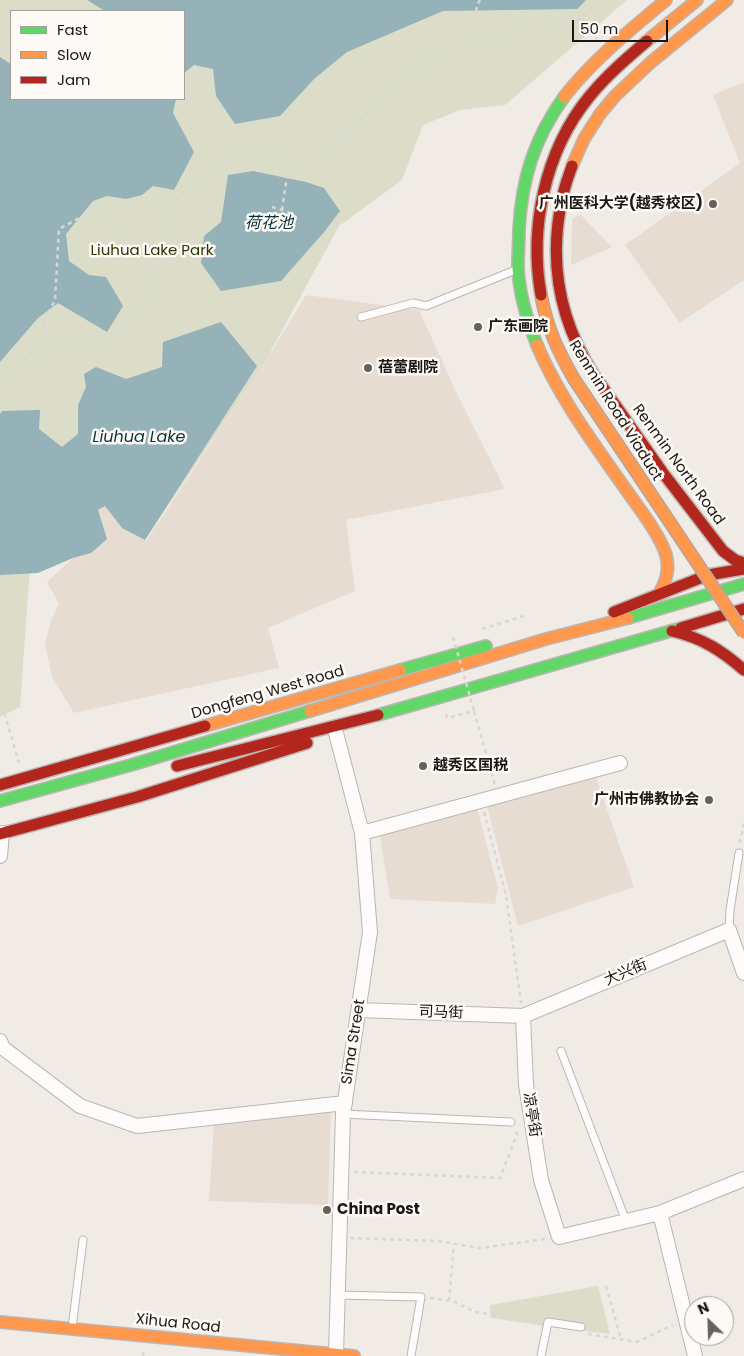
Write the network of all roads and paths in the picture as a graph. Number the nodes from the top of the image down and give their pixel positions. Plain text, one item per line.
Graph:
1 (480, 0) edge
2 (666, 0) edge
3 (697, 0) edge
4 (727, 0) edge
5 (599, 1) edge
6 (580, 19) junction
7 (486, 36) junction
8 (607, 50) junction
9 (289, 162) junction
10 (272, 207) dead end
11 (282, 210) junction
12 (289, 212) dead end
13 (164, 255) junction
14 (518, 269) junction
15 (361, 317) dead end
16 (45, 344) junction
17 (0, 383) edge
18 (678, 493) junction
19 (638, 506) junction
20 (744, 564) edge
21 (744, 569) edge
22 (744, 584) edge
23 (658, 595) junction
24 (744, 609) edge
25 (672, 631) junction
26 (744, 633) edge
27 (453, 638) dead end
28 (546, 639) junction
29 (744, 670) edge
30 (0, 698) edge
31 (404, 708) junction
32 (465, 709) dead end
33 (474, 711) junction
34 (336, 733) junction
35 (620, 764) dead end
36 (167, 769) dead end
37 (24, 778) junction
38 (0, 785) edge
39 (498, 796) junction
40 (0, 801) edge
41 (481, 801) junction
42 (744, 823) edge
43 (362, 832) junction
44 (1, 834) edge
45 (739, 853) joint
46 (0, 856) edge
47 (729, 930) junction
48 (744, 973) edge
49 (359, 1010) junction
50 (523, 1016) junction
51 (0, 1041) edge
52 (561, 1050) dead end
53 (344, 1108) junction
54 (511, 1122) joint
55 (341, 1172) junction
56 (744, 1179) edge
57 (660, 1213) junction
58 (626, 1221) junction
59 (559, 1237) junction
60 (339, 1238) junction
61 (83, 1240) dead end
62 (454, 1244) junction
63 (606, 1286) dead end
64 (337, 1296) junction
65 (421, 1297) junction
66 (449, 1301) junction
67 (684, 1316) edge
68 (684, 1320) edge
69 (0, 1322) edge
70 (548, 1322) junction
71 (72, 1329) junction
72 (580, 1330) joint
73 (621, 1339) junction
74 (336, 1354) junction
75 (354, 1356) edge
76 (411, 1356) edge
77 (541, 1356) edge

1 - 7 path
2 - 8 main road
3 - 26 main road, Renmin Road Viaduct, bridge
4 - 18 main road, Renmin North Road
5 - 6 path
6 - 7 path
6 - 8 path
7 - 9 path
8 - 14 main road
9 - 11 path
9 - 13 path
10 - 11 path
11 - 12 path
13 - 16 path
13 - 16 path
14 - 15 lane
14 - 19 main road
16 - 17 path
18 - 19 main road
18 - 20 main road, Renmin North Road
19 - 23 main road
21 - 23 main road
22 - 28 main road, Dongfeng West Road
23 - 28 main road
24 - 25 main road
25 - 29 main road
25 - 31 main road
27 - 33 path, bridge
28 - 37 main road, Dongfeng West Road
28 - 40 main road, Dongfeng West Road
30 - 37 path
31 - 34 main road
31 - 36 main road
32 - 33 path
33 - 39 path
34 - 43 street, Sima Street
34 - 44 main road
35 - 39 street
37 - 38 main road, Dongfeng West Road
39 - 41 street
41 - 43 street
41 - 50 path
42 - 45 path
43 - 49 street, Sima Street
44 - 46 street
45 - 47 lane
47 - 48 street
47 - 50 street, 大兴街
49 - 50 street, 司马街
49 - 53 street, Sima Street
50 - 59 street, 凉亭街
51 - 53 street
52 - 58 lane
53 - 54 lane
53 - 55 street, Sima Street
54 - 55 path
55 - 60 street, Sima Street
56 - 57 street
57 - 58 street
57 - 67 street
58 - 59 street
59 - 62 path
60 - 62 path
60 - 64 street, Sima Street
61 - 71 lane
62 - 66 path
63 - 73 path
64 - 65 lane
64 - 74 street, Sima Street
65 - 66 path
65 - 76 lane
66 - 70 path
68 - 73 path
69 - 71 main road, Xihua Road
70 - 72 lane
70 - 77 lane
71 - 74 main road, Xihua Road
72 - 73 path
74 - 75 main road, Xihua Road

